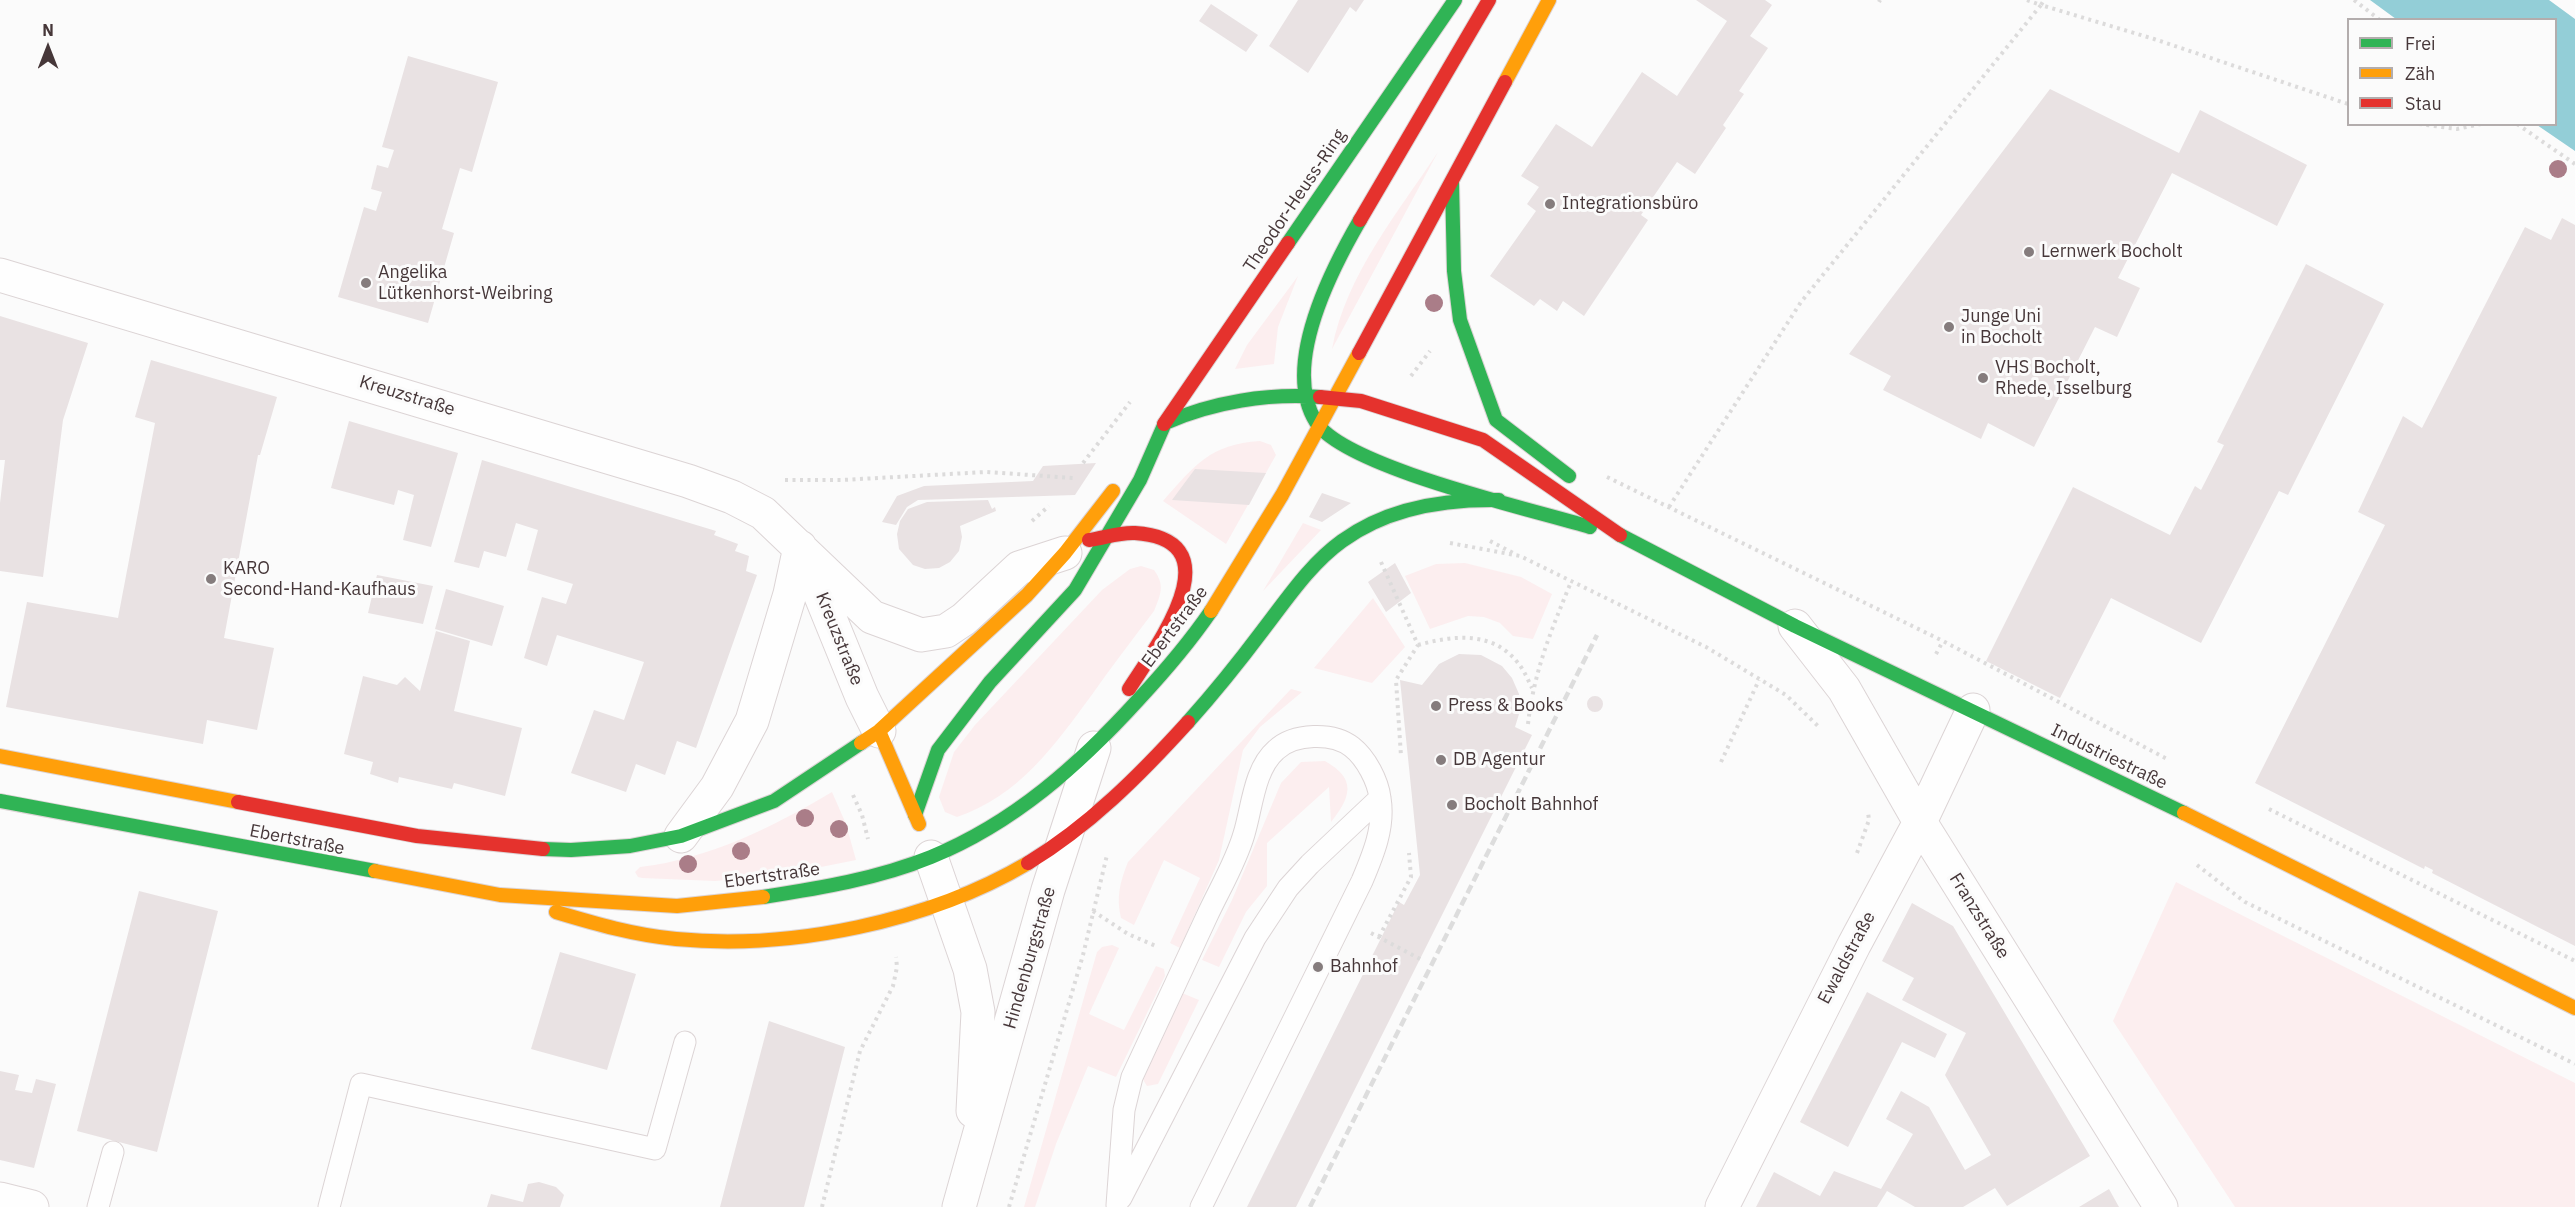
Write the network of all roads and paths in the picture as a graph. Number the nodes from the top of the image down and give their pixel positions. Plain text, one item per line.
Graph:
1 (1455, 0) edge
2 (1489, 0) edge
3 (1549, 0) edge
4 (2027, 0) edge
5 (2044, 0) edge
6 (2354, 0) edge
7 (2041, 5) junction
8 (2377, 18) edge
9 (2347, 103) edge
10 (2435, 126) edge
11 (2471, 126) edge
12 (2520, 126) edge
13 (2575, 164) edge
14 (1452, 181) junction
15 (0, 275) edge
16 (1306, 396) junction
17 (1134, 397) dead end
18 (1334, 398) junction
19 (1165, 423) junction
20 (1319, 426) junction
21 (783, 480) dead end
22 (1621, 484) dead end
23 (1499, 500) junction
24 (1669, 507) junction
25 (1106, 537) junction
26 (1626, 540) junction
27 (1446, 543) dead end
28 (800, 547) junction
29 (1069, 548) junction
30 (1390, 558) dead end
31 (1571, 582) junction
32 (1796, 626) junction
33 (1419, 645) junction
34 (1760, 680) junction
35 (1532, 688) junction
36 (1973, 710) junction
37 (1528, 724) dead end
38 (879, 731) junction
39 (1827, 735) dead end
40 (1094, 748) junction
41 (0, 756) edge
42 (1402, 761) dead end
43 (1721, 762) dead end
44 (2172, 762) dead end
45 (1380, 798) junction
46 (0, 801) edge
47 (2267, 808) dead end
48 (915, 815) junction
49 (1920, 822) junction
50 (681, 836) junction
51 (1068, 836) junction
52 (1408, 842) dead end
53 (927, 846) junction
54 (1107, 855) dead end
55 (2191, 861) dead end
56 (500, 895) junction
57 (948, 900) junction
58 (1379, 937) dead end
59 (1387, 942) dead end
60 (894, 946) dead end
61 (1424, 961) dead end
62 (2575, 961) edge
63 (2575, 1008) edge
64 (685, 1042) dead end
65 (2575, 1064) edge
66 (113, 1152) dead end
67 (971, 1169) junction
68 (0, 1199) edge
69 (1117, 1206) edge
70 (32, 1207) edge
71 (98, 1207) edge
72 (329, 1207) edge
73 (822, 1207) edge
74 (959, 1207) edge
75 (1009, 1207) edge
76 (1201, 1207) edge
77 (1722, 1207) edge
78 (2161, 1207) edge

1 - 19 main road, Theodor-Heuss-Ring
2 - 16 main road
3 - 14 main road
4 - 7 path
5 - 7 path
6 - 8 path
7 - 9 path
7 - 24 path
10 - 11 path
12 - 13 path
14 - 18 main road
14 - 26 main road
15 - 28 street, Kreuzstraße
16 - 18 main road
16 - 19 main road
16 - 20 main road
17 - 21 path
18 - 20 main road, Ebertstraße
18 - 26 main road
19 - 25 main road
19 - 29 main road, Ebertstraße
20 - 23 main road
20 - 40 main road, Ebertstraße
22 - 24 path
23 - 26 main road
23 - 51 main road
24 - 44 path
25 - 29 main road
25 - 40 main road
25 - 48 main road
26 - 32 main road, Industriestraße
27 - 31 path
28 - 29 street, Kreuzstraße
28 - 38 street, Kreuzstraße
28 - 50 street, Kreuzstraße
29 - 38 main road, Ebertstraße
30 - 33 path
31 - 34 path
31 - 35 path
32 - 36 main road, Industriestraße
32 - 49 street, Franzstraße
33 - 35 path
33 - 42 path
34 - 39 path
34 - 43 path
35 - 37 path
36 - 49 street, Ewaldstraße
36 - 63 main road, Industriestraße
38 - 48 main road
38 - 50 main road, Ebertstraße
40 - 51 street, Hindenburgstraße
40 - 53 main road, Ebertstraße
41 - 50 main road, Ebertstraße
45 - 69 lane
45 - 69 lane
45 - 76 lane
46 - 56 main road, Ebertstraße
47 - 62 path
48 - 53 main road
49 - 77 street, Ewaldstraße
49 - 78 street, Franzstraße
51 - 57 main road
51 - 67 street, Hindenburgstraße
52 - 58 path
53 - 56 main road, Ebertstraße
53 - 57 street, Hindenburgstraße
54 - 75 path
55 - 65 path
56 - 57 main road
57 - 67 street, Hindenburgstraße
59 - 61 path
60 - 73 path
64 - 72 lane
66 - 71 lane
67 - 74 street, Hindenburgstraße
68 - 70 street

